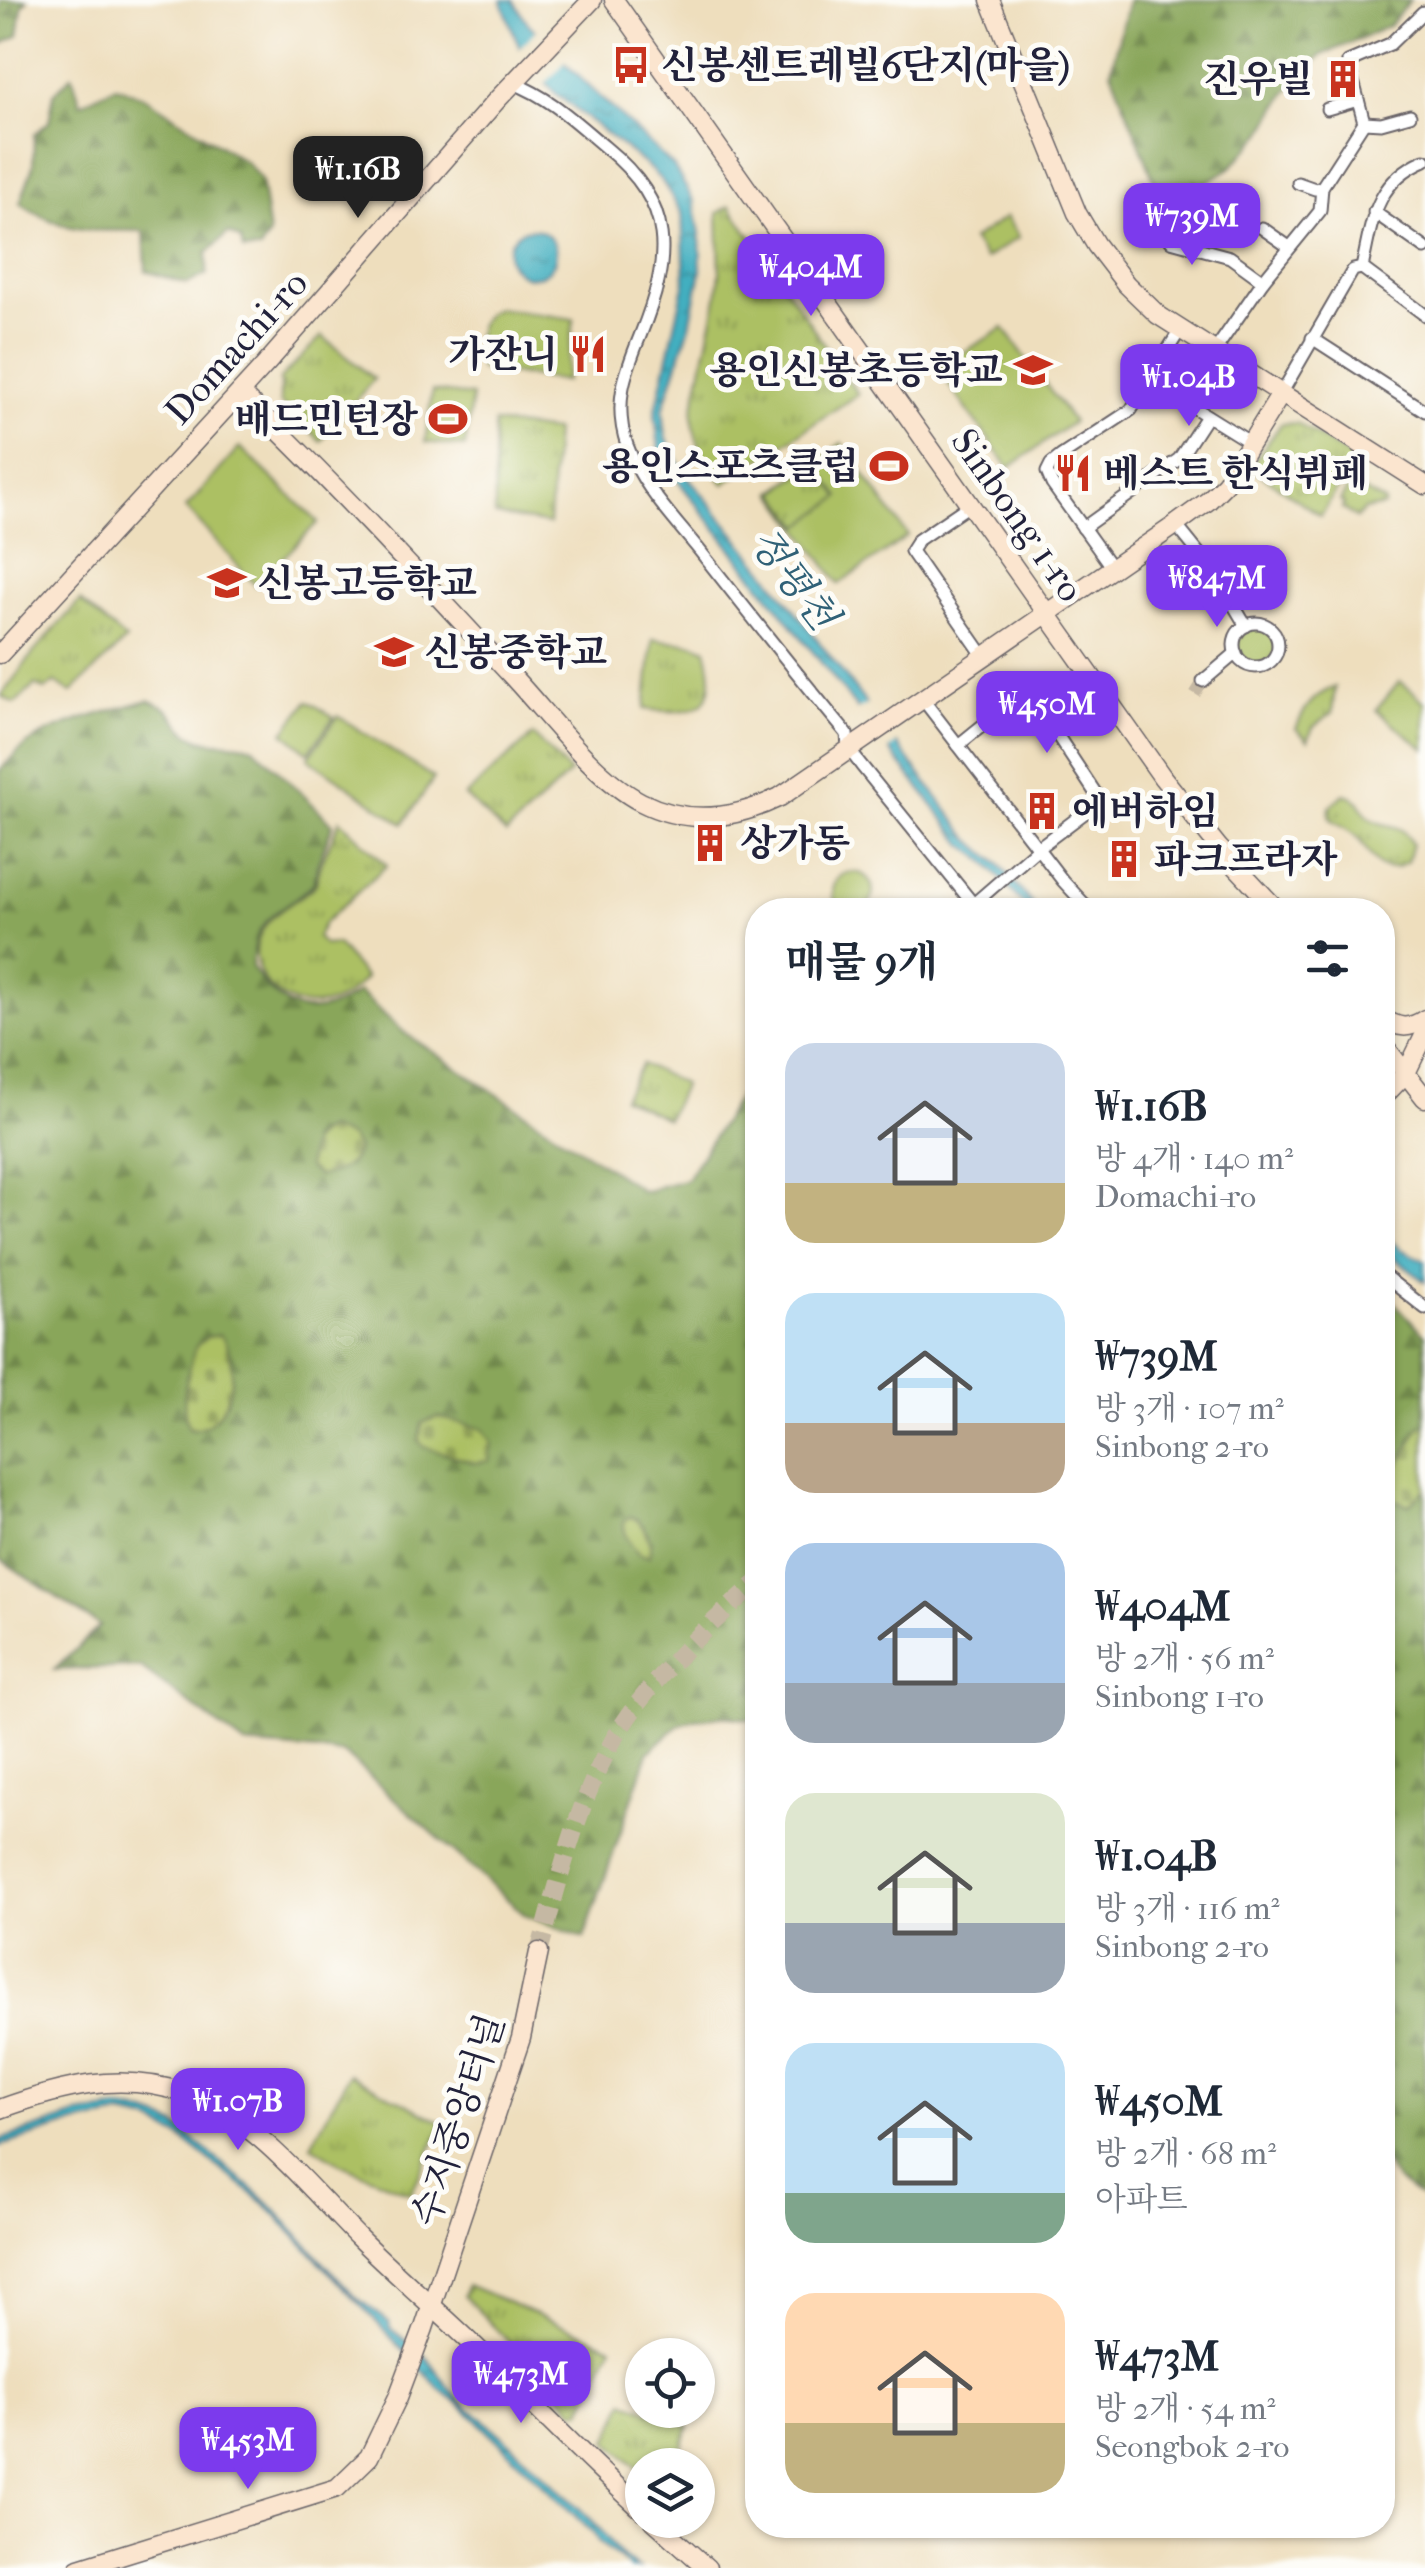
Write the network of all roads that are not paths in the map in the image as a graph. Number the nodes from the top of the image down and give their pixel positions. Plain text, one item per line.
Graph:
1 (592, 0) edge
2 (614, 0) edge
3 (990, 0) edge
4 (1423, 12) edge
5 (514, 81) junction
6 (1358, 100) junction
7 (1327, 109) dead end
8 (1410, 115) dead end
9 (1364, 122) junction
10 (1425, 160) edge
11 (1298, 183) dead end
12 (1322, 188) junction
13 (1374, 212) junction
14 (1142, 217) dead end
15 (1262, 228) dead end
16 (1289, 247) junction
17 (1425, 248) edge
18 (1362, 268) junction
19 (1263, 280) junction
20 (1425, 315) edge
21 (1180, 330) junction
22 (1312, 338) junction
23 (1214, 352) junction
24 (1150, 380) junction
25 (240, 392) junction
26 (1281, 394) junction
27 (1425, 411) edge
28 (1208, 416) junction
29 (1251, 443) junction
30 (1425, 485) edge
31 (972, 504) junction
32 (1176, 525) junction
33 (1083, 528) junction
34 (1112, 568) junction
35 (1046, 612) junction
36 (1246, 626) junction
37 (1236, 653) junction
38 (0, 654) edge
39 (982, 655) junction
40 (1203, 681) tunnel mouth
41 (921, 698) junction
42 (854, 744) junction
43 (958, 745) junction
44 (1038, 848) junction
45 (965, 898) edge
46 (983, 898) edge
47 (1080, 898) edge
48 (1265, 898) edge
49 (1425, 1019) edge
50 (1395, 1026) edge
51 (1424, 1036) edge
52 (1395, 1059) edge
53 (1406, 1073) junction
54 (1395, 1084) edge
55 (1425, 1098) edge
56 (1395, 1284) edge
57 (1425, 1308) edge
58 (538, 1952) tunnel mouth
59 (0, 2110) edge
60 (431, 2307) junction
61 (625, 2494) edge
62 (674, 2538) edge
63 (79, 2568) edge
64 (707, 2568) edge

1 - 5 street, Domachi-ro
2 - 31 street, Sinbong 1-ro
3 - 21 street
4 - 6 street
5 - 25 street, Domachi-ro
5 - 42 street
6 - 7 street
6 - 9 street
8 - 9 street
9 - 12 street
10 - 13 street
11 - 12 street
12 - 16 street
13 - 17 street
13 - 18 street
14 - 19 street
15 - 16 street
16 - 19 street
18 - 20 street
18 - 22 street
19 - 23 street
21 - 23 street
21 - 24 street
22 - 26 street
22 - 27 street
23 - 26 street
24 - 28 street
24 - 33 street
25 - 38 street, Domachi-ro
25 - 42 street
26 - 29 street
26 - 30 street
28 - 29 street
28 - 33 street
29 - 32 street
31 - 35 street, Sinbong 1-ro
31 - 39 street
32 - 34 street
32 - 36 street
33 - 34 street
34 - 35 street
35 - 39 street
35 - 48 street, Sinbong 1-ro
36 - 37 street
36 - 37 street
37 - 40 street
39 - 41 street
41 - 42 street
41 - 43 street
42 - 45 street
43 - 44 street
43 - 44 street
44 - 46 street
44 - 47 street
49 - 50 street
51 - 53 street
52 - 53 street
53 - 54 street
53 - 55 street
56 - 57 street
58 - 60 street, 수지중앙터널
59 - 60 street
60 - 61 street
60 - 63 street, 수지중앙터널
62 - 64 street

